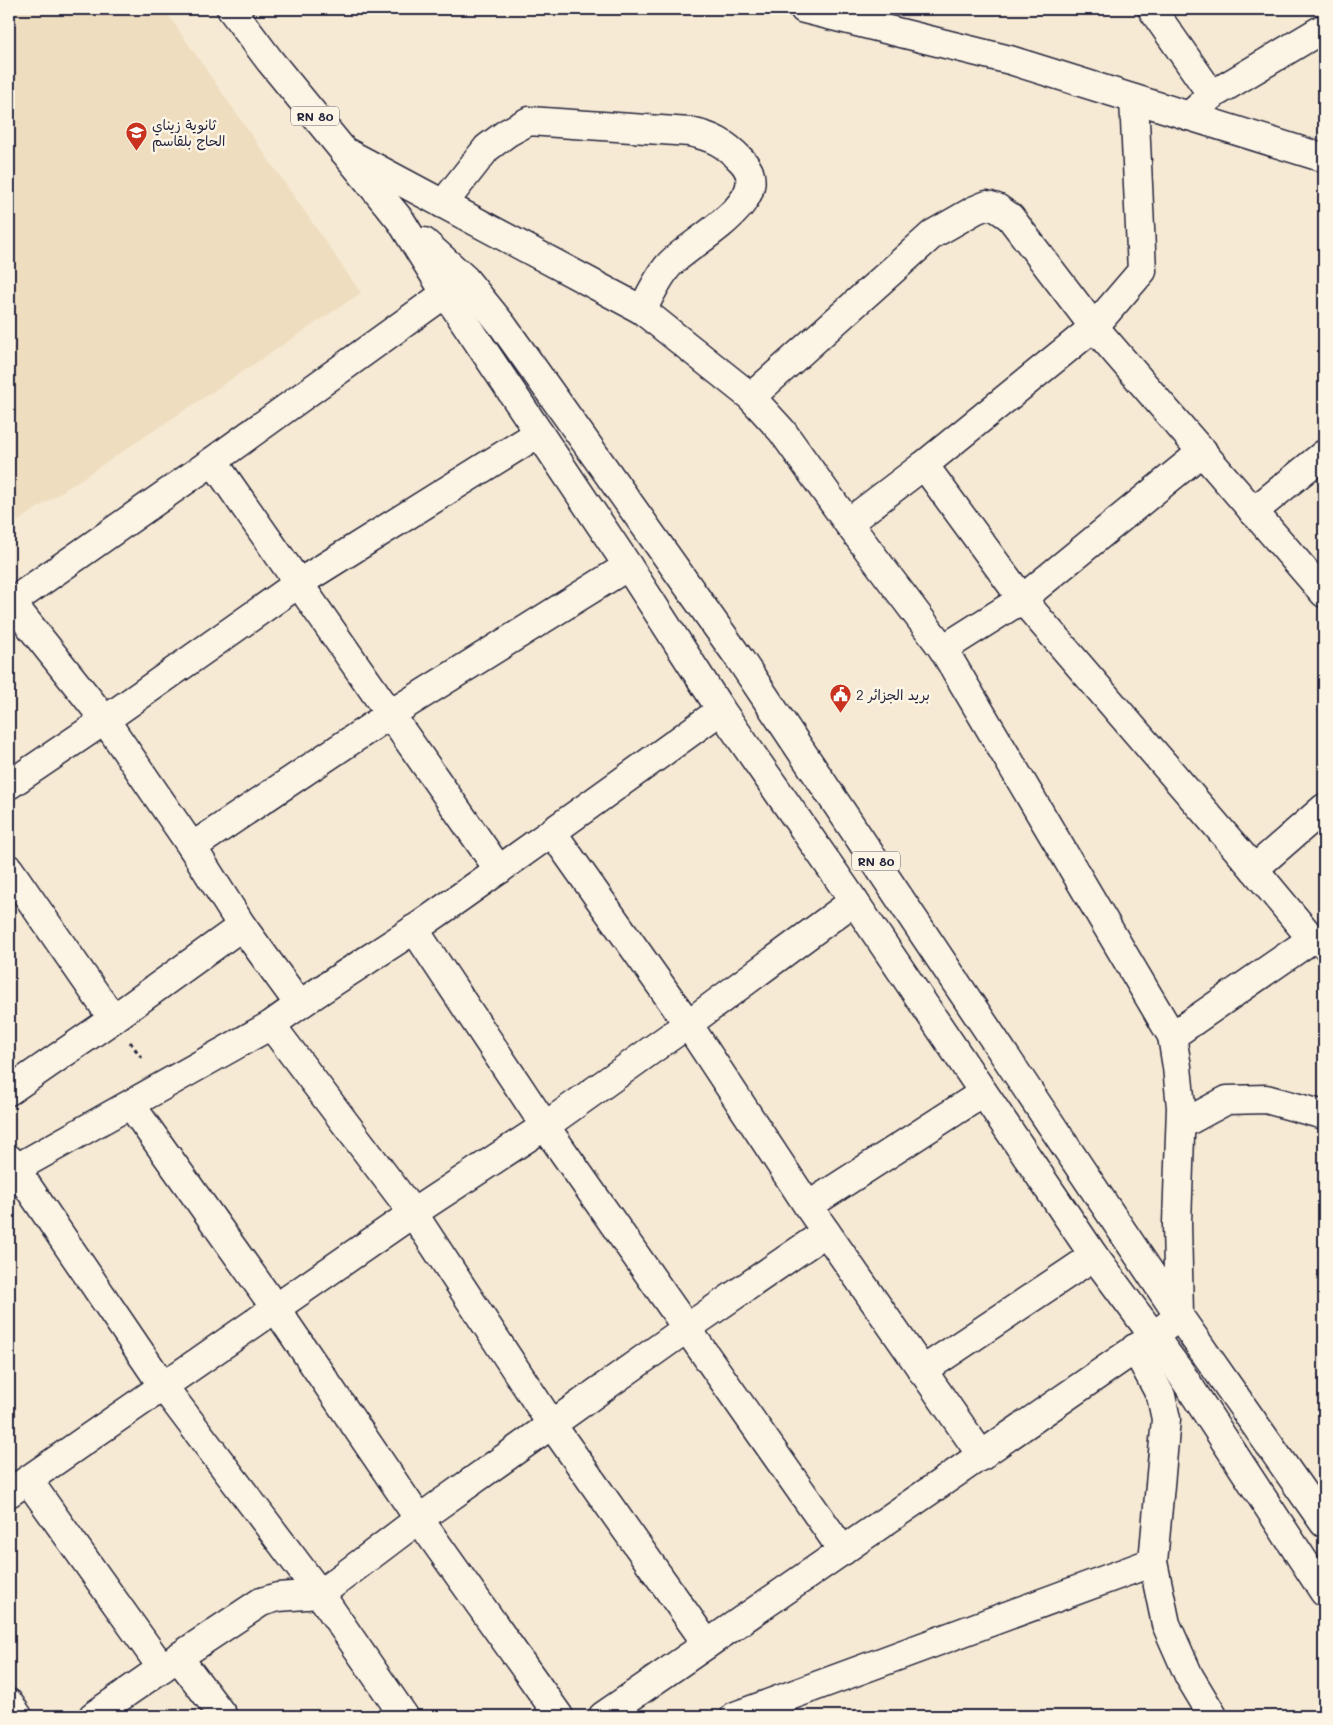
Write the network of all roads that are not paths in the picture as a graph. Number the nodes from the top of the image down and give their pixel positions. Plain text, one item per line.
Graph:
1 (230, 9) edge
2 (804, 9) edge
3 (892, 9) edge
4 (1152, 9) edge
5 (1324, 28) edge
6 (910, 35) junction
7 (1212, 95) junction
8 (1134, 99) junction
9 (1189, 116) junction
10 (344, 151) junction
11 (1324, 158) edge
12 (443, 204) junction
13 (456, 287) junction
14 (642, 310) junction
15 (1094, 327) junction
16 (751, 397) junction
17 (539, 433) junction
18 (1203, 451) junction
19 (1324, 454) edge
20 (212, 461) junction
21 (924, 465) junction
22 (1253, 512) junction
23 (848, 523) junction
24 (628, 566) junction
25 (299, 583) junction
26 (1324, 593) edge
27 (1022, 599) junction
28 (10, 603) edge
29 (943, 649) junction
30 (721, 710) junction
31 (389, 715) junction
32 (105, 720) junction
33 (9, 785) edge
34 (1324, 808) edge
35 (552, 832) junction
36 (192, 847) junction
37 (9, 869) edge
38 (1254, 869) junction
39 (499, 870) junction
40 (854, 901) junction
41 (242, 926) junction
42 (414, 929) junction
43 (1318, 942) edge
44 (299, 1004) junction
45 (113, 1019) junction
46 (688, 1024) junction
47 (271, 1025) junction
48 (1172, 1036) junction
49 (9, 1091) edge
50 (983, 1093) junction
51 (131, 1105) junction
52 (1324, 1115) edge
53 (1181, 1125) junction
54 (545, 1126) junction
55 (12, 1164) edge
56 (808, 1206) junction
57 (413, 1212) junction
58 (826, 1232) junction
59 (1094, 1256) junction
60 (276, 1309) junction
61 (1179, 1316) junction
62 (686, 1328) junction
63 (1145, 1342) junction
64 (922, 1371) junction
65 (164, 1386) junction
66 (552, 1425) junction
67 (982, 1456) junction
68 (18, 1486) edge
69 (419, 1519) junction
70 (1324, 1523) edge
71 (843, 1551) junction
72 (1153, 1562) junction
73 (1324, 1592) edge
74 (320, 1594) junction
75 (707, 1644) junction
76 (170, 1663) junction
77 (9, 1703) edge
78 (18, 1716) edge
79 (93, 1716) edge
80 (223, 1716) edge
81 (404, 1716) edge
82 (559, 1716) edge
83 (603, 1716) edge
84 (734, 1716) edge
85 (1213, 1716) edge

1 - 10 street, RN 80
2 - 6 street
3 - 6 street
4 - 7 street
5 - 7 street
6 - 8 street
7 - 9 street
8 - 9 street
8 - 15 street
9 - 11 street
10 - 12 street
10 - 13 street, RN 80
12 - 14 street
12 - 14 street
13 - 17 street, RN 80
13 - 20 street
13 - 61 street, RN 80
14 - 16 street
15 - 16 street
15 - 18 street
15 - 21 street
16 - 23 street
17 - 24 street, RN 80
17 - 25 street
18 - 22 street
18 - 27 street
19 - 22 street
20 - 25 street
20 - 28 street
21 - 23 street
21 - 27 street
22 - 26 street
23 - 29 street
24 - 30 street, RN 80
24 - 31 street
25 - 31 street
25 - 32 street
27 - 29 street
27 - 38 street
28 - 32 street
29 - 48 street
30 - 35 street
30 - 40 street, RN 80
31 - 36 street
31 - 39 street
32 - 33 street
32 - 36 street
34 - 38 street
35 - 39 street
35 - 46 street
36 - 41 street
37 - 45 street
38 - 43 street
39 - 42 street
40 - 46 street
40 - 50 street, RN 80
41 - 44 street
41 - 45 street
42 - 44 street
42 - 54 street
43 - 48 street
44 - 47 street
45 - 49 street
46 - 54 street
46 - 56 street
47 - 51 street
47 - 57 street
48 - 53 street
50 - 56 street
50 - 59 street, RN 80
51 - 55 street
51 - 60 street
52 - 53 street
53 - 61 street
54 - 57 street
54 - 62 street
55 - 65 street
56 - 58 street
57 - 60 street
57 - 66 street
58 - 62 street
58 - 64 street
59 - 63 street, RN 80
59 - 64 street
60 - 65 street
60 - 69 street
61 - 63 street
61 - 70 street, RN 80
62 - 66 street
62 - 71 street
63 - 67 street
63 - 72 street
63 - 73 street, RN 80
64 - 67 street
65 - 68 street
65 - 74 street
66 - 69 street
66 - 75 street
67 - 71 street
68 - 76 street
69 - 74 street
69 - 82 street
71 - 75 street
72 - 84 street
72 - 85 street
74 - 76 street
74 - 81 street
75 - 83 street
76 - 79 street
76 - 80 street
77 - 78 street

